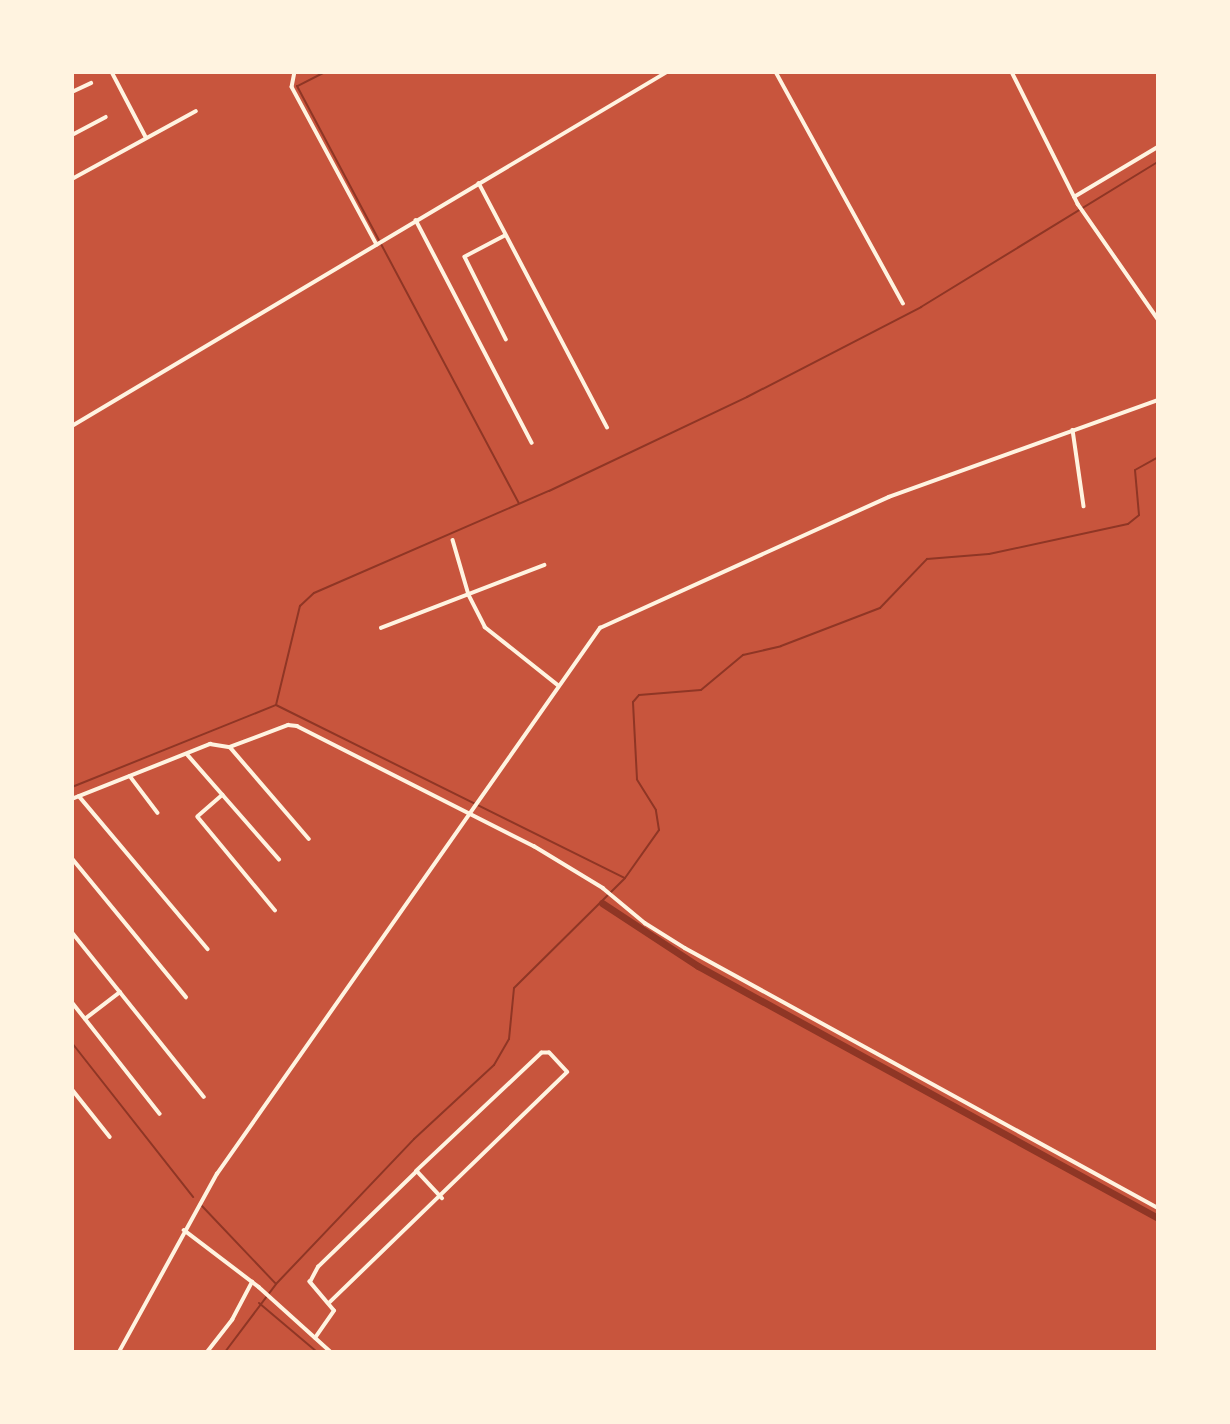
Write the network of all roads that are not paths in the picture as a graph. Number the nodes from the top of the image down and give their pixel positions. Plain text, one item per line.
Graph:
1 (113, 72) edge
2 (295, 72) edge
3 (667, 72) edge
4 (776, 72) edge
5 (1012, 72) edge
6 (91, 83) dead end
7 (72, 92) edge
8 (196, 111) dead end
9 (106, 117) dead end
10 (72, 135) edge
11 (146, 137) junction
12 (1158, 147) edge
13 (72, 177) edge
14 (479, 183) junction
15 (1074, 197) junction
16 (416, 220) junction
17 (505, 236) junction
18 (377, 246) junction
19 (903, 303) dead end
20 (1158, 319) edge
21 (506, 339) dead end
22 (1158, 400) edge
23 (72, 426) edge
24 (607, 427) dead end
25 (1073, 430) junction
26 (532, 443) dead end
27 (1084, 506) dead end
28 (453, 540) dead end
29 (544, 565) dead end
30 (469, 595) junction
31 (381, 628) dead end
32 (558, 685) junction
33 (230, 747) junction
34 (187, 754) junction
35 (130, 776) junction
36 (223, 795) junction
37 (79, 796) junction
38 (72, 799) edge
39 (470, 812) junction
40 (158, 813) dead end
41 (309, 838) dead end
42 (72, 858) edge
43 (279, 859) dead end
44 (275, 910) dead end
45 (72, 932) edge
46 (208, 949) dead end
47 (120, 992) junction
48 (186, 997) dead end
49 (72, 1002) edge
50 (85, 1019) junction
51 (72, 1089) edge
52 (204, 1097) dead end
53 (160, 1114) dead end
54 (110, 1137) dead end
55 (417, 1171) junction
56 (442, 1198) junction
57 (1158, 1208) edge
58 (184, 1230) junction
59 (252, 1282) junction
60 (330, 1302) junction
61 (315, 1338) junction
62 (328, 1351) edge
63 (119, 1352) edge
64 (207, 1352) edge

1 - 11 street
2 - 18 street
3 - 14 street
4 - 19 street
5 - 15 street
6 - 7 street
8 - 11 street
9 - 10 street
11 - 13 street
12 - 15 street
14 - 16 street
14 - 17 street
15 - 20 street
16 - 18 street
16 - 26 street
17 - 21 street
17 - 24 street
18 - 23 street
22 - 25 street
25 - 27 street
25 - 32 street
28 - 30 street
29 - 30 street
30 - 31 street
30 - 32 street
32 - 39 street
33 - 34 street
33 - 39 street
33 - 41 street
34 - 35 street
34 - 36 street
35 - 37 street
35 - 40 street
36 - 43 street
36 - 44 street
37 - 38 street
37 - 46 street
39 - 57 street
39 - 58 street
42 - 48 street
45 - 47 street
47 - 50 street
47 - 52 street
49 - 50 street
50 - 53 street
51 - 54 street
55 - 56 street
55 - 56 street
55 - 60 street
56 - 60 street
58 - 59 street
58 - 63 street
59 - 61 street
59 - 64 street
60 - 61 street
61 - 62 street

